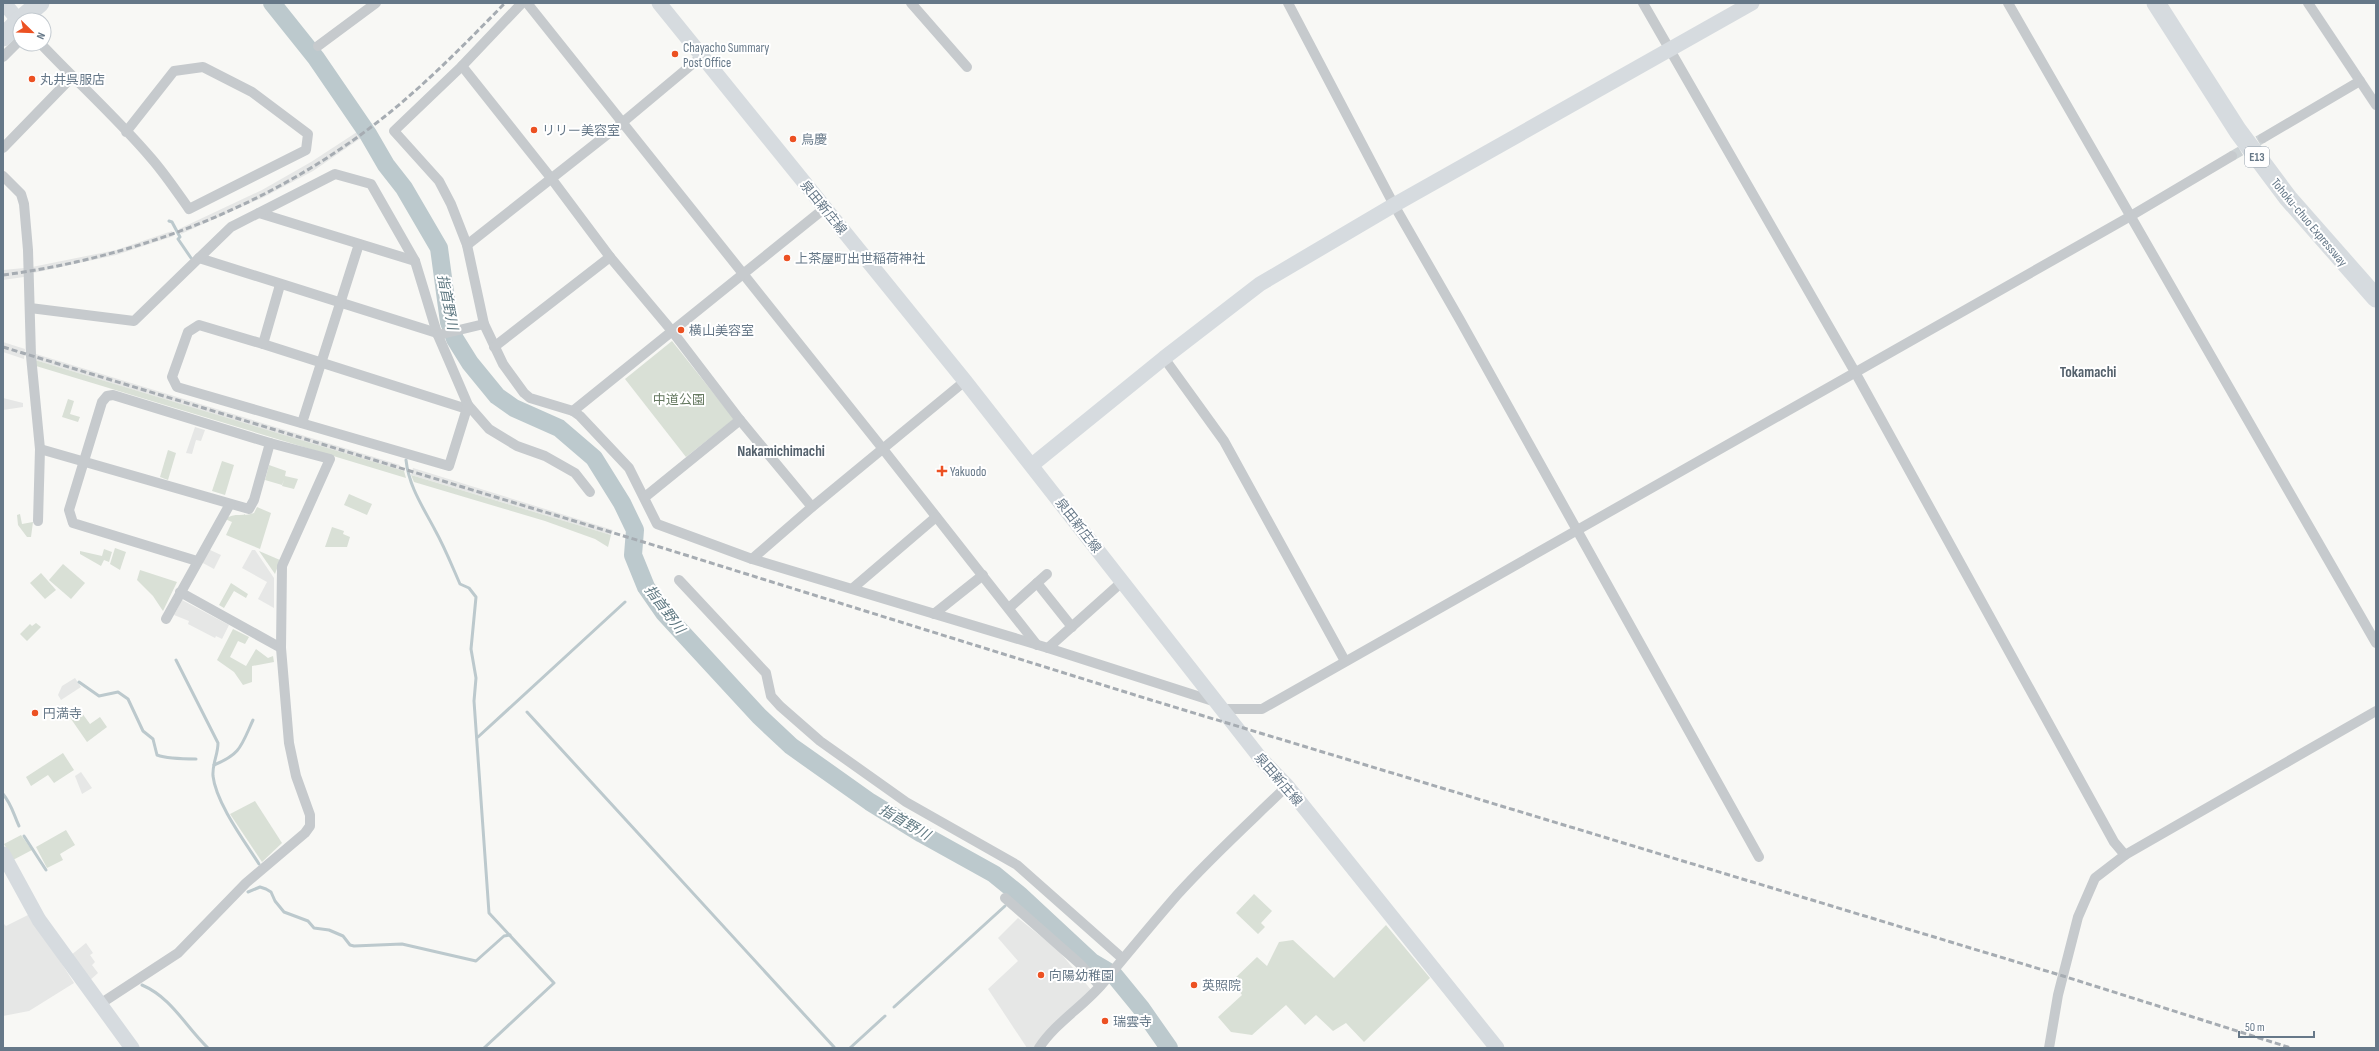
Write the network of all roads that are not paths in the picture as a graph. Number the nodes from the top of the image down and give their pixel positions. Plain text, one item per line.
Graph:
1 (4, 3) edge
2 (40, 3) edge
3 (376, 3) edge
4 (522, 3) edge
5 (527, 3) edge
6 (659, 3) edge
7 (911, 3) edge
8 (1288, 3) edge
9 (1643, 3) edge
10 (1752, 3) edge
11 (2008, 3) edge
12 (2156, 3) edge
13 (2308, 3) edge
14 (28, 12) edge
15 (12, 15) edge
16 (12, 26) edge
17 (3, 37) edge
18 (318, 46) dead end
19 (12, 48) edge
20 (1670, 50) junction
21 (49, 52) edge
22 (702, 56) junction
23 (3, 57) edge
24 (462, 66) junction
25 (967, 67) dead end
26 (72, 77) junction
27 (2360, 80) junction
28 (2376, 104) edge
29 (623, 122) junction
30 (126, 132) junction
31 (2263, 138) tunnel mouth
32 (3, 148) edge
33 (2232, 156) tunnel mouth
34 (3, 176) edge
35 (551, 178) junction
36 (1394, 205) junction
37 (825, 208) junction
38 (259, 213) junction
39 (2129, 217) junction
40 (359, 244) junction
41 (466, 246) junction
42 (610, 257) junction
43 (199, 258) junction
44 (415, 261) junction
45 (743, 275) junction
46 (280, 285) junction
47 (2376, 298) edge
48 (341, 302) junction
49 (30, 308) junction
50 (484, 324) junction
51 (672, 331) junction
52 (437, 334) junction
53 (262, 344) junction
54 (494, 347) junction
55 (1164, 358) junction
56 (321, 364) junction
57 (1854, 372) junction
58 (965, 381) junction
59 (468, 407) junction
60 (574, 410) junction
61 (740, 420) junction
62 (302, 423) junction
63 (270, 443) junction
64 (40, 449) junction
65 (884, 449) junction
66 (85, 461) junction
67 (1032, 465) junction
68 (590, 492) dead end
69 (645, 497) junction
70 (230, 504) junction
71 (812, 507) junction
72 (936, 517) junction
73 (38, 521) dead end
74 (1576, 532) junction
75 (752, 559) junction
76 (197, 561) junction
77 (1048, 574) dead end
78 (983, 575) junction
79 (679, 580) dead end
80 (1123, 581) junction
81 (1037, 583) junction
82 (853, 588) junction
83 (180, 592) junction
84 (1009, 608) junction
85 (934, 614) junction
86 (166, 619) dead end
87 (1072, 627) junction
88 (2376, 643) edge
89 (1037, 645) junction
90 (281, 648) junction
91 (1048, 648) junction
92 (1344, 661) junction
93 (1219, 705) junction
94 (2376, 711) edge
95 (1287, 786) junction
96 (3, 854) edge
97 (2125, 855) junction
98 (1759, 857) dead end
99 (1005, 898) dead end
100 (1122, 958) junction
101 (1101, 985) junction
102 (100, 1004) junction
103 (132, 1048) edge
104 (1039, 1048) edge
105 (1497, 1048) edge
106 (2049, 1048) edge

1 - 15 main road
2 - 14 highway
3 - 18 street
4 - 24 street
5 - 29 street
6 - 22 main road, 泉田新庄線
7 - 25 street
8 - 36 street
9 - 20 street
10 - 20 main road
11 - 39 street
12 - 47 highway, Tohoku-chuo Expressway / E13
13 - 27 street
16 - 17 highway
19 - 23 street
20 - 36 main road
20 - 57 street
21 - 26 street
22 - 29 street
22 - 37 main road, 泉田新庄線
24 - 35 street
24 - 41 street
26 - 30 street
26 - 32 street
27 - 28 street
27 - 31 street
29 - 35 street
29 - 45 street
30 - 30 street
33 - 39 street
34 - 49 street
35 - 41 street
35 - 42 street
36 - 55 main road
36 - 74 street
37 - 45 street
37 - 58 main road, 泉田新庄線
38 - 40 street
38 - 43 street
38 - 44 street
39 - 57 street
39 - 88 street
40 - 44 street
40 - 48 street
41 - 50 street
42 - 51 street
42 - 54 street
43 - 46 street
43 - 49 street
44 - 52 street
45 - 51 street
45 - 65 street
46 - 48 street
46 - 53 street
48 - 52 street
48 - 56 street
49 - 64 street
50 - 52 street
50 - 54 street
51 - 60 street
51 - 61 street
52 - 59 street
53 - 56 street
53 - 62 street
54 - 60 street
55 - 67 main road
55 - 92 street
56 - 59 street
56 - 62 street
57 - 74 street
57 - 97 street
58 - 65 street
58 - 67 main road, 泉田新庄線
59 - 62 street
59 - 68 street
60 - 69 street
61 - 69 street
61 - 71 street
63 - 66 street
63 - 70 street
63 - 90 street
64 - 66 street
64 - 73 street
65 - 71 street
65 - 72 street
66 - 70 street
66 - 76 street
67 - 80 main road, 泉田新庄線
69 - 75 street
70 - 76 street
71 - 75 street
72 - 78 street
72 - 82 street
74 - 92 street
74 - 98 street
75 - 82 street
76 - 83 street
77 - 81 street
78 - 84 street
78 - 85 street
79 - 100 street
80 - 87 street
80 - 93 main road, 泉田新庄線
81 - 84 street
81 - 87 street
82 - 85 street
83 - 86 street
83 - 90 street
84 - 89 street
85 - 89 street
87 - 91 street
89 - 91 street
90 - 102 street
91 - 93 street
92 - 93 street
93 - 95 main road, 泉田新庄線
94 - 97 street
95 - 100 street
95 - 105 main road, 泉田新庄線
96 - 102 main road
97 - 106 street
99 - 101 street
100 - 101 street
101 - 104 street
102 - 103 main road

